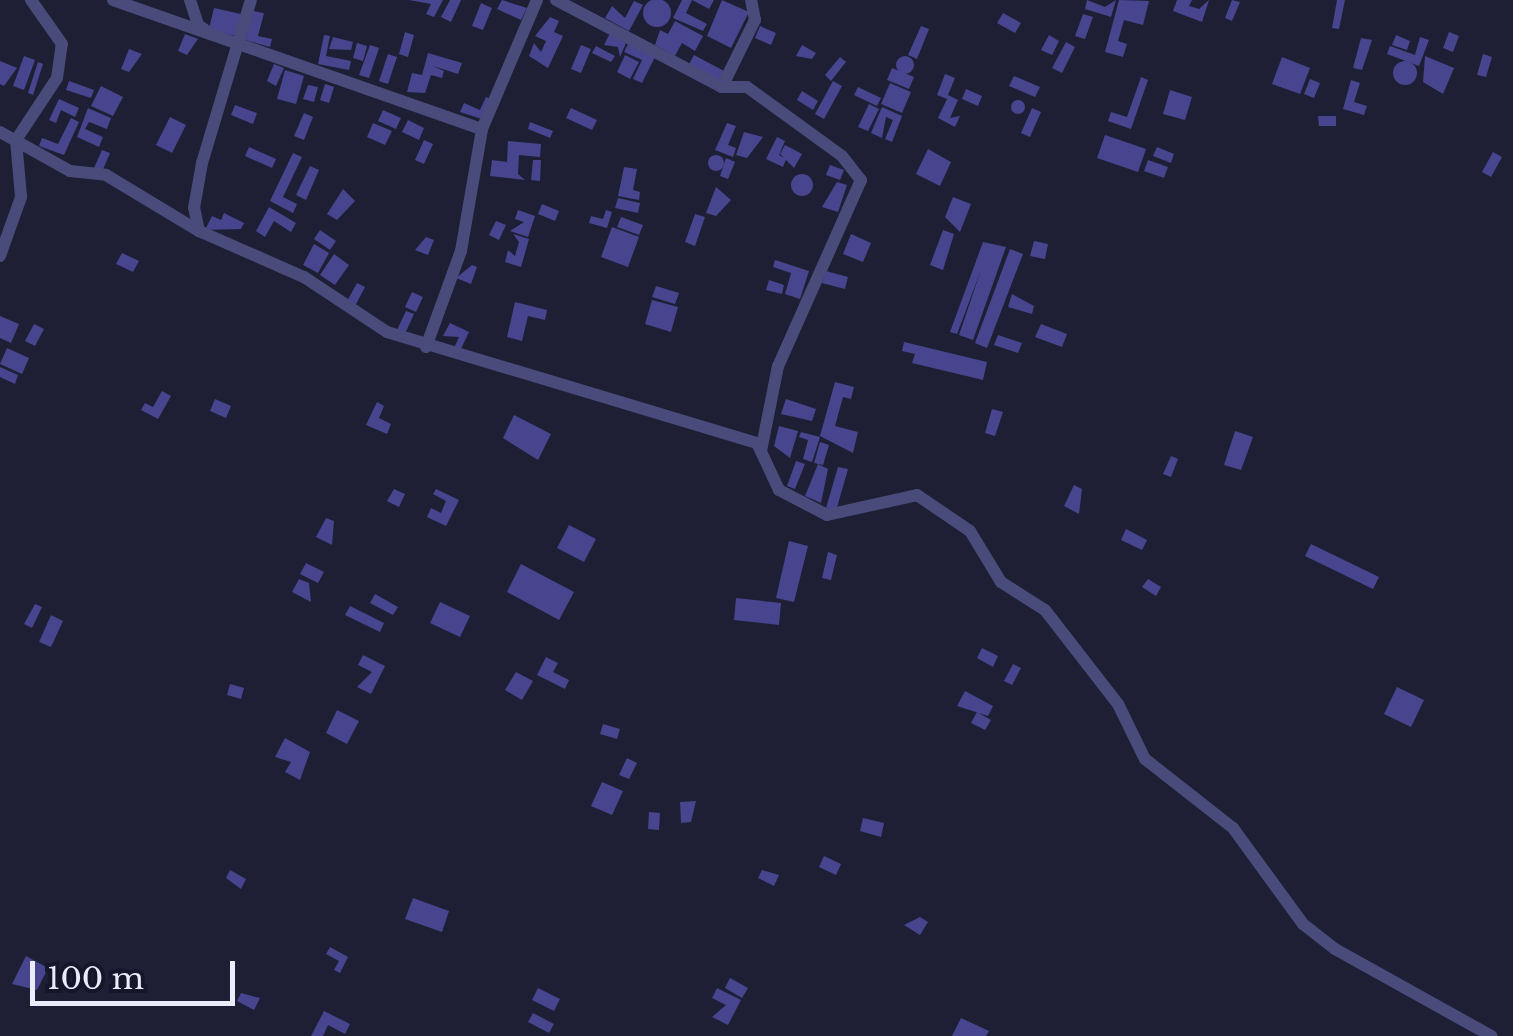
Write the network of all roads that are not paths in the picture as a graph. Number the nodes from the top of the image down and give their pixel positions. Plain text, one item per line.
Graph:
1 (31, 0) edge
2 (113, 0) edge
3 (190, 0) edge
4 (251, 0) edge
5 (538, 0) edge
6 (556, 0) edge
7 (751, 0) edge
8 (232, 43) junction
9 (722, 87) junction
10 (482, 128) junction
11 (0, 132) edge
12 (16, 140) junction
13 (199, 231) junction
14 (0, 256) edge
15 (426, 347) junction
16 (760, 458) junction
17 (1491, 1036) edge

1 - 12 street
2 - 8 street
3 - 8 street
4 - 8 street
5 - 10 street
6 - 9 street
7 - 9 street
8 - 10 street
8 - 13 street
9 - 16 street
10 - 15 street
11 - 12 street
12 - 13 street
12 - 14 street
13 - 15 street
15 - 16 street
16 - 17 street

